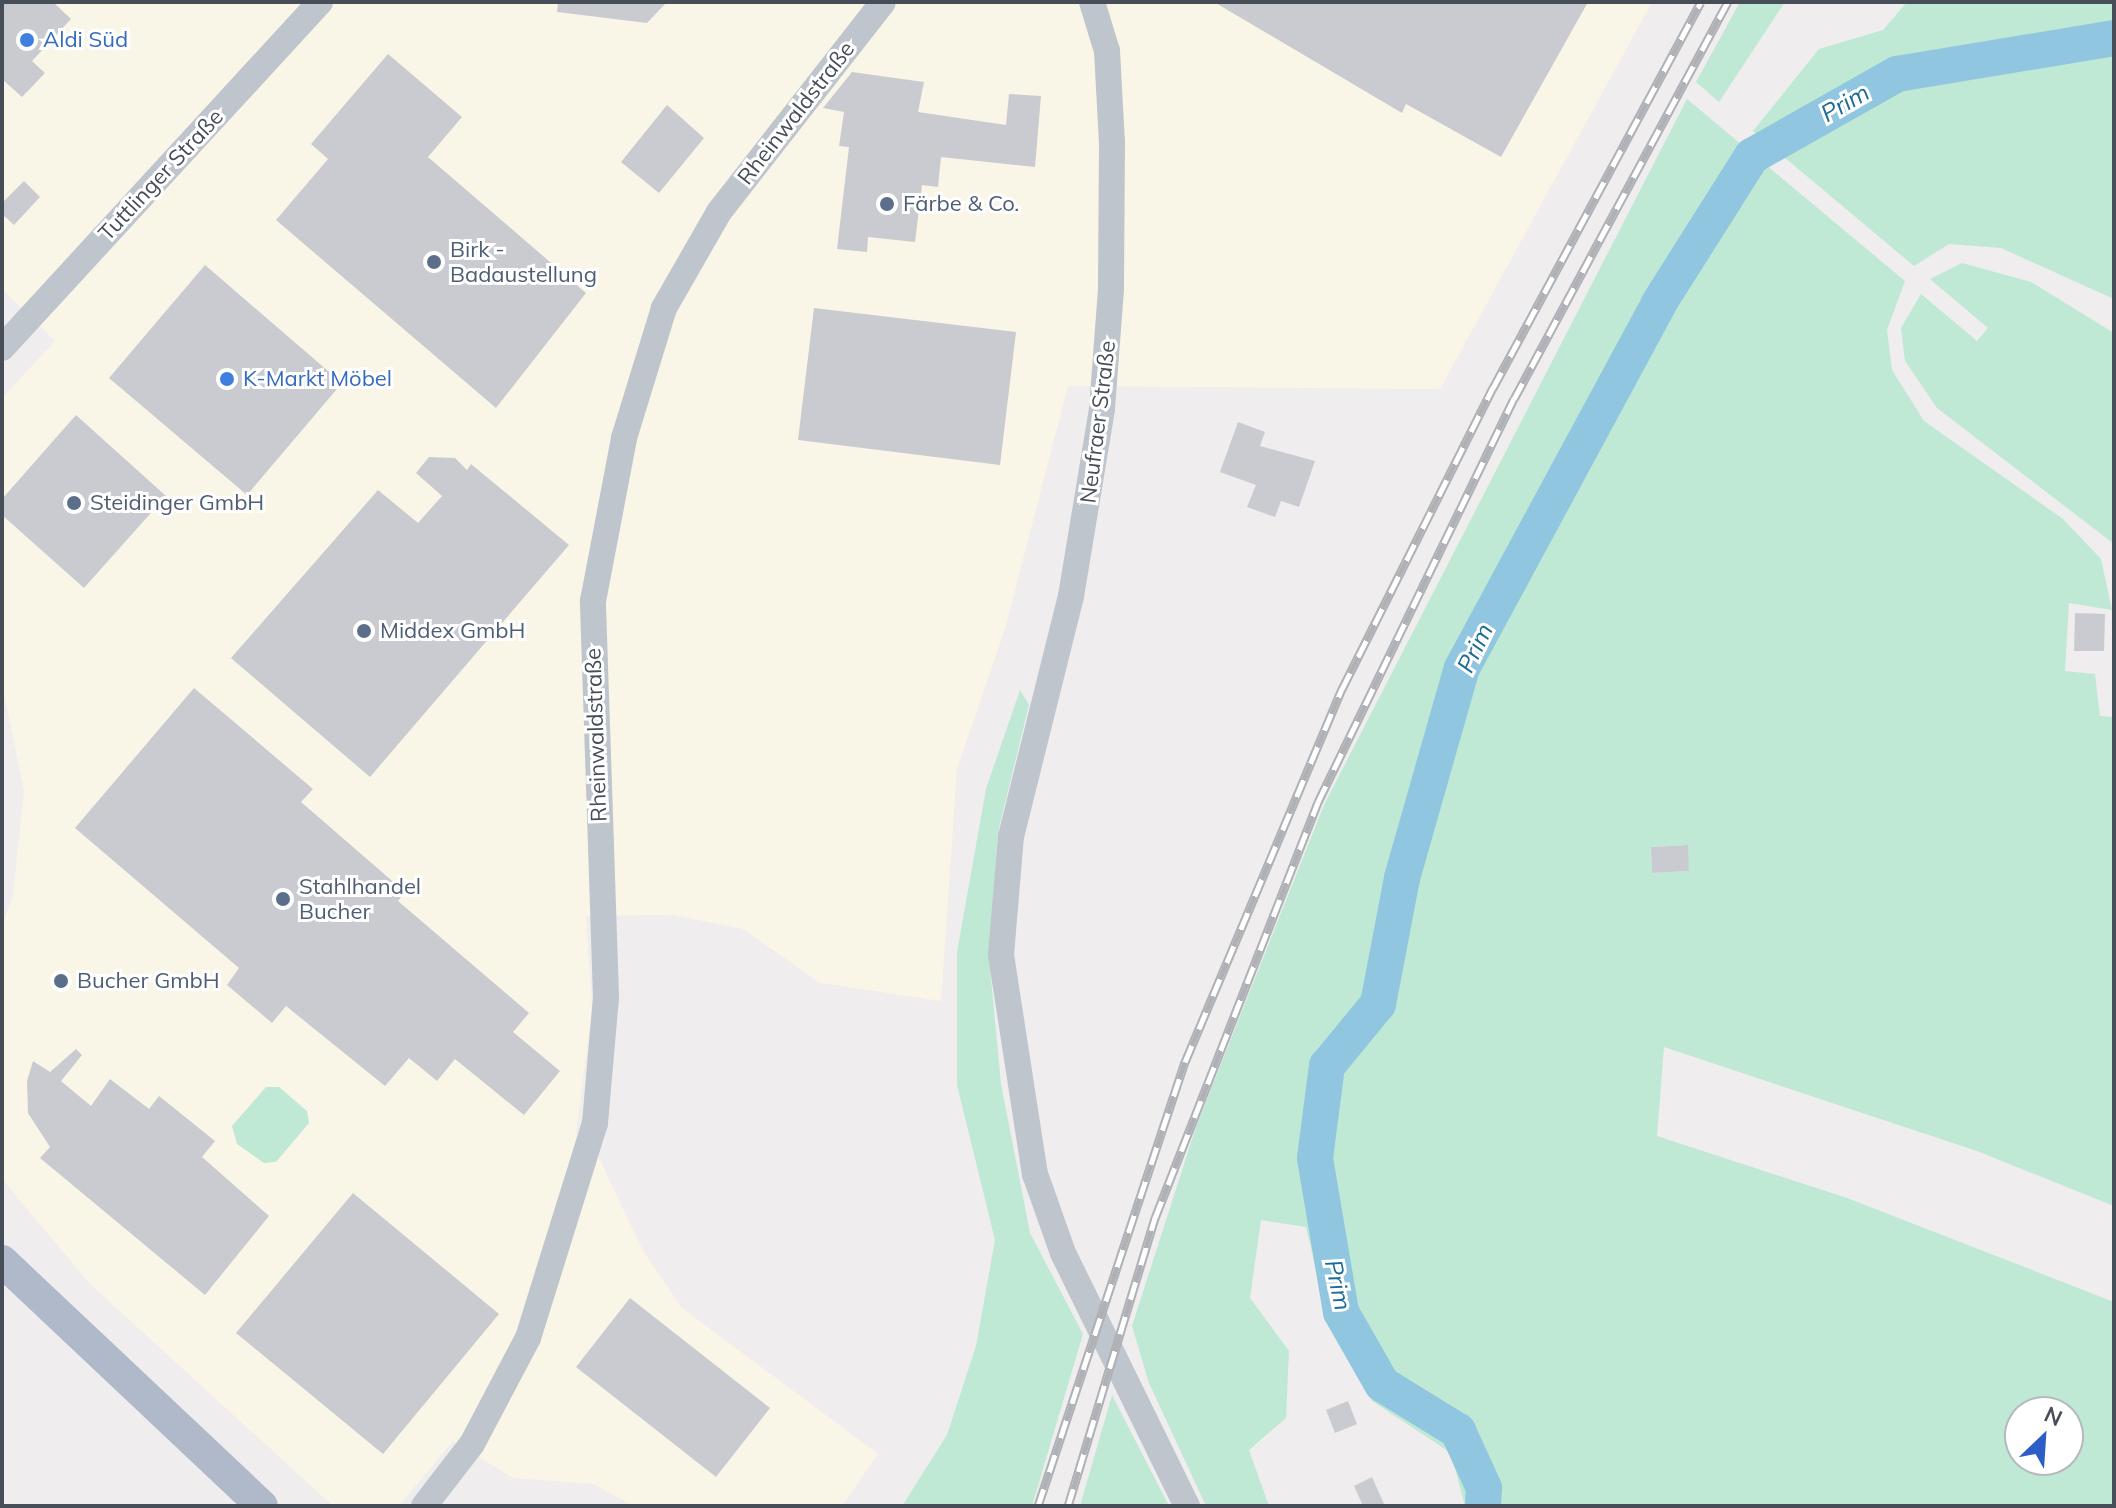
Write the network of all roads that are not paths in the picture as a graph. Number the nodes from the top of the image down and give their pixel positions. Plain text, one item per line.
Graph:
1 (320, 2) edge
2 (883, 2) edge
3 (1092, 2) edge
4 (2, 348) edge
5 (6, 1261) edge
6 (262, 1506) edge
7 (424, 1506) edge
8 (1187, 1506) edge

1 - 4 street, Tuttlinger Straße
2 - 7 street, Rheinwaldstraße
3 - 8 street, Neufraer Straße
5 - 6 main road

